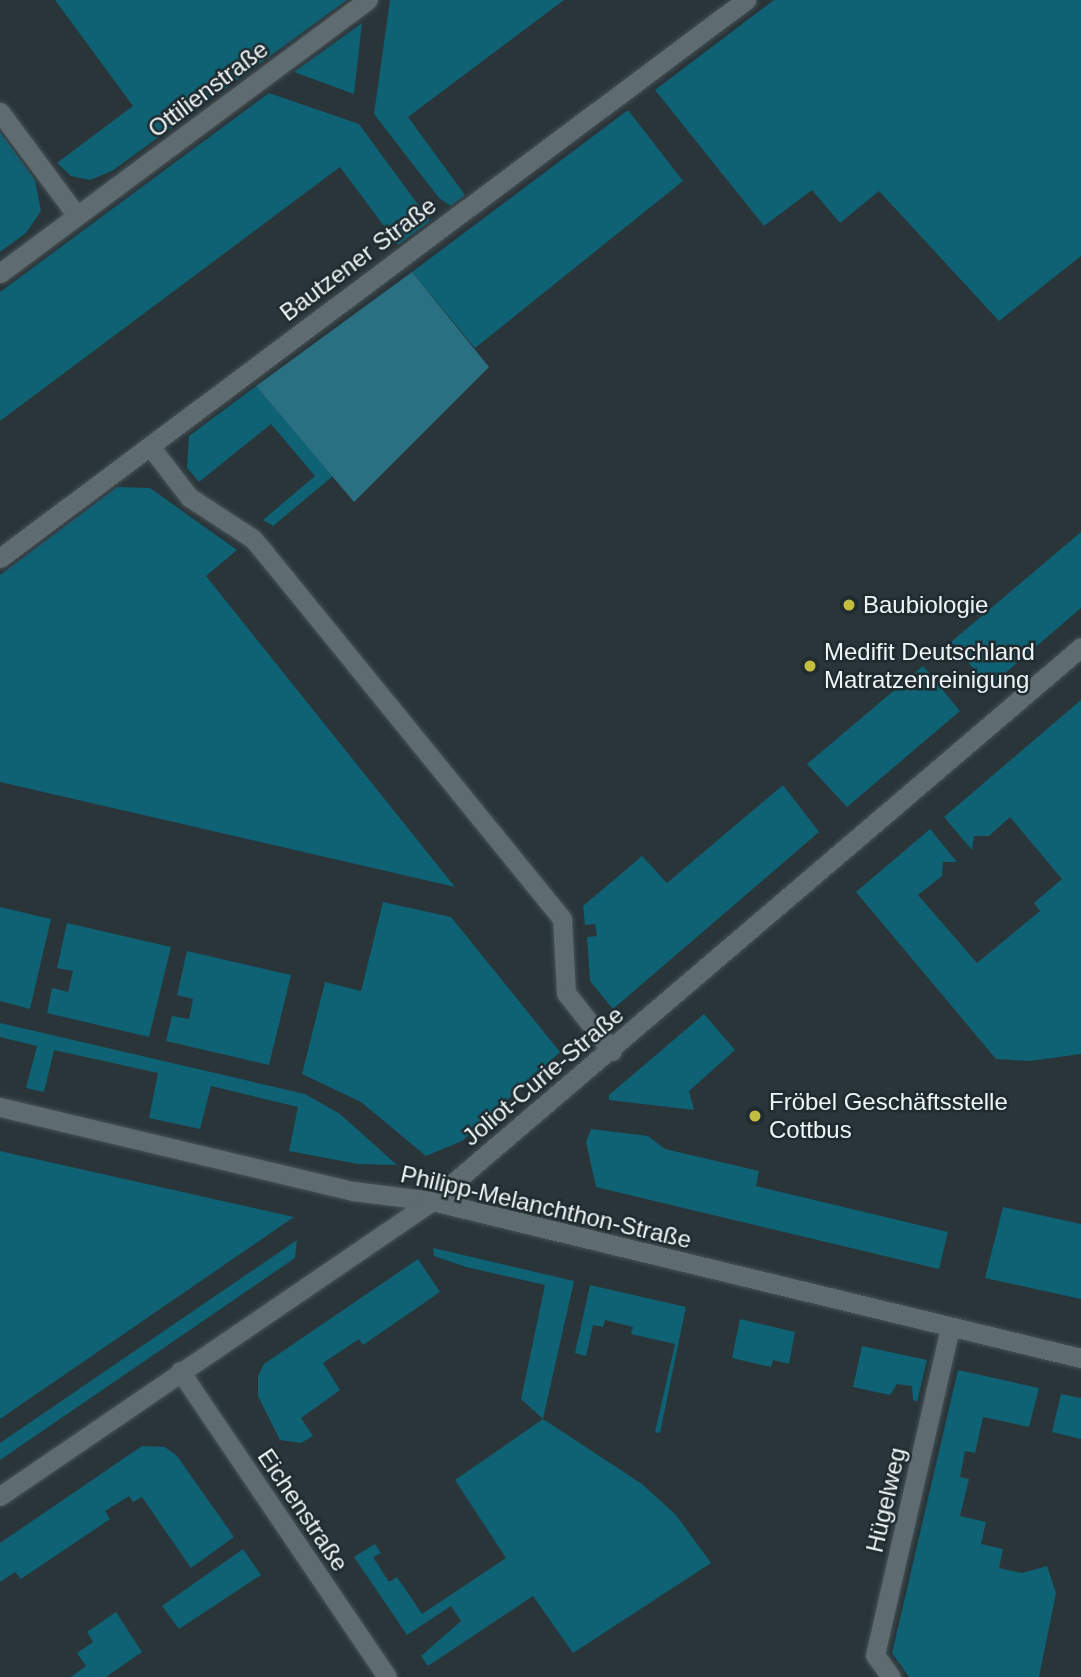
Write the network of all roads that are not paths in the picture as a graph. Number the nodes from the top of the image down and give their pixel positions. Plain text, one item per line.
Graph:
1 (368, 0) edge
2 (746, 0) edge
3 (0, 112) edge
4 (77, 216) junction
5 (0, 273) edge
6 (150, 446) junction
7 (0, 558) edge
8 (1081, 647) edge
9 (612, 1051) junction
10 (0, 1108) edge
11 (432, 1201) junction
12 (950, 1328) junction
13 (1081, 1358) edge
14 (180, 1371) junction
15 (0, 1496) edge
16 (387, 1677) edge
17 (891, 1677) edge

1 - 4 street, Ottilienstraße
2 - 6 street, Bautzener Straße
3 - 4 street
4 - 5 street, Ottilienstraße
6 - 7 street, Bautzener Straße
6 - 9 street
8 - 9 street, Joliot-Curie-Straße
9 - 11 street, Joliot-Curie-Straße
10 - 11 street, Philipp-Melanchthon-Straße
11 - 12 street, Philipp-Melanchthon-Straße
11 - 14 street, Joliot-Curie-Straße
12 - 13 street, Philipp-Melanchthon-Straße
12 - 17 street, Hügelweg
14 - 15 street, Joliot-Curie-Straße
14 - 16 street, Eichenstraße

